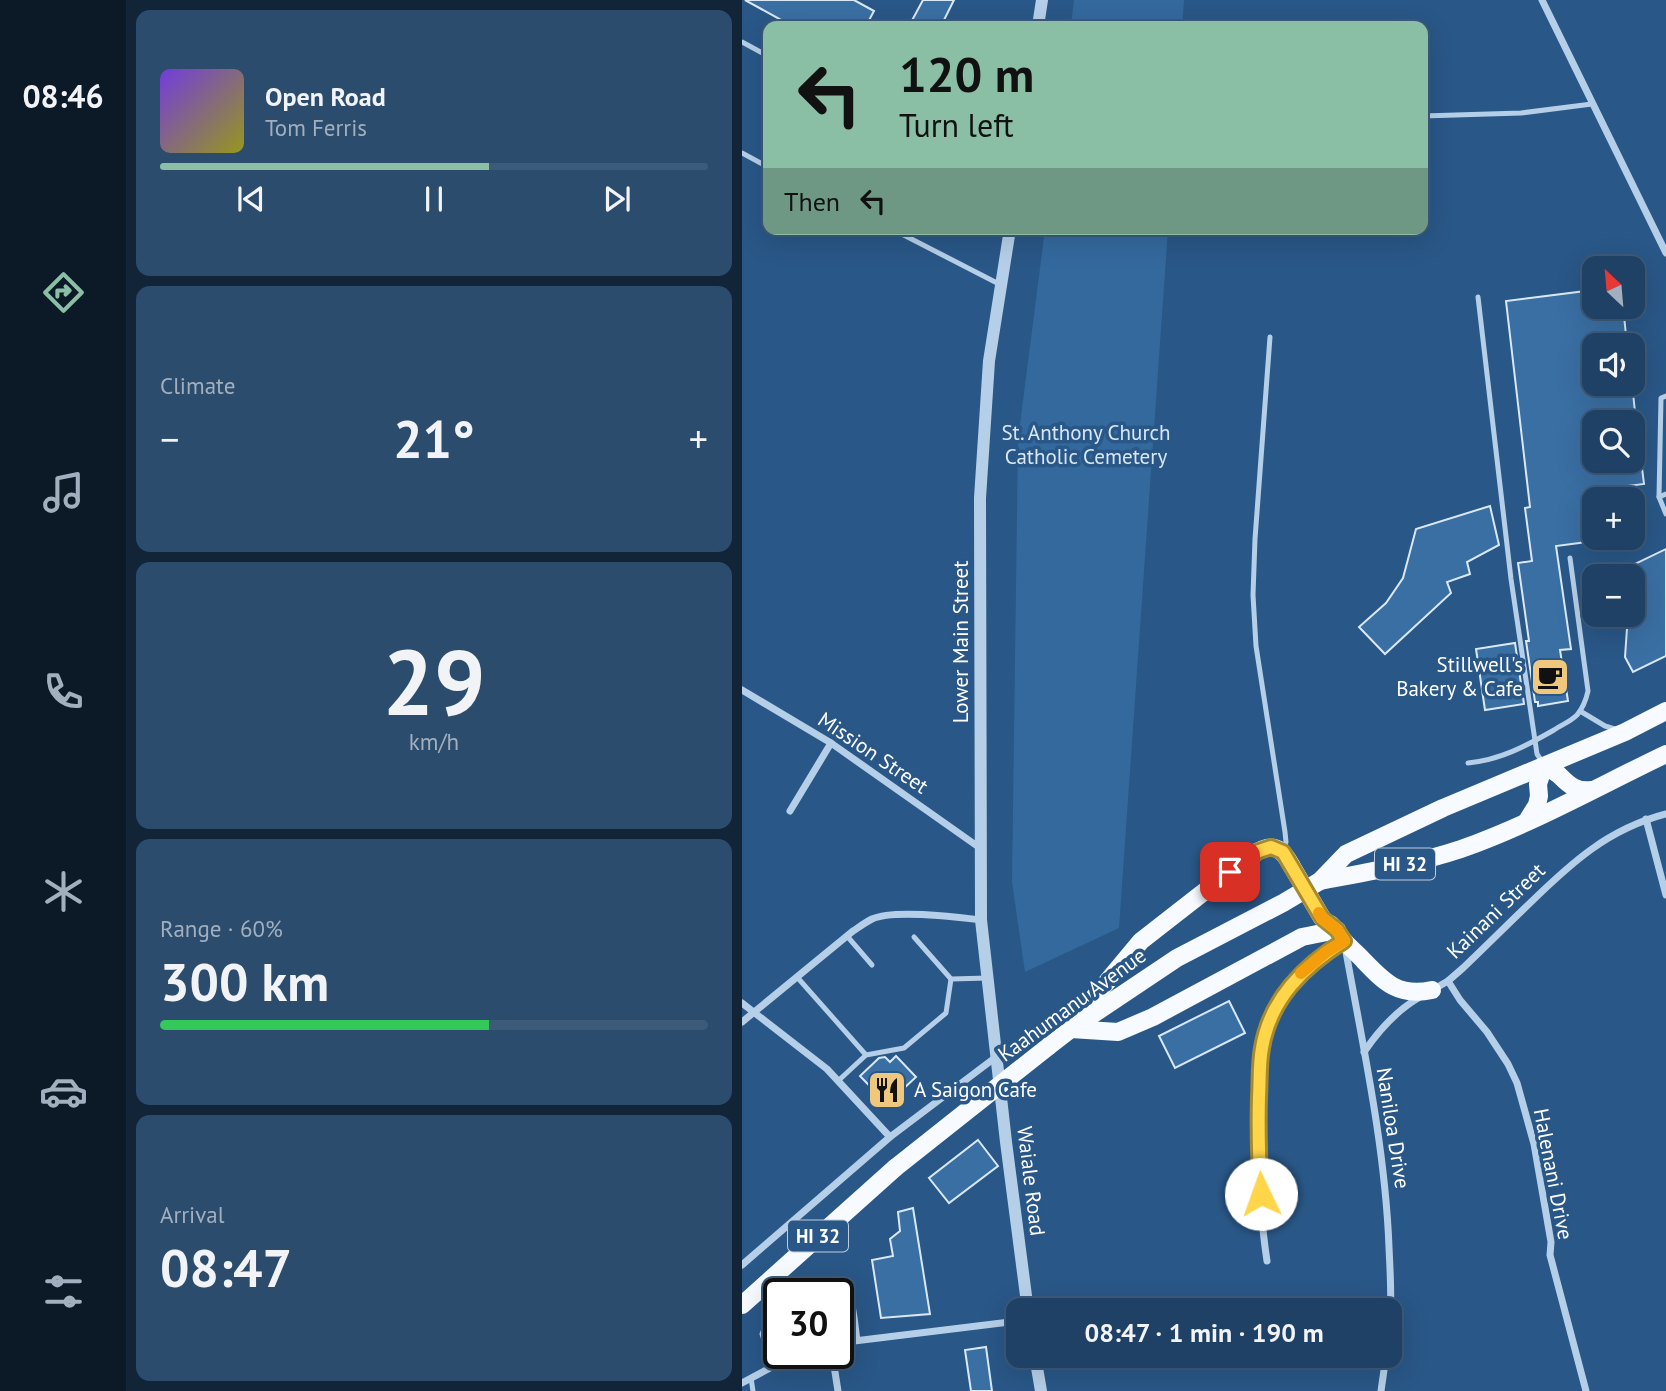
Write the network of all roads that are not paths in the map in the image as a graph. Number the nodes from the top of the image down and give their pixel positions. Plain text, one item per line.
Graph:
1 (1042, 0) edge
2 (1542, 0) edge
3 (1039, 21) edge
4 (742, 42) edge
5 (763, 53) edge
6 (1592, 104) junction
7 (1428, 116) edge
8 (742, 153) edge
9 (763, 164) edge
10 (903, 235) edge
11 (1009, 235) edge
12 (1666, 253) edge
13 (1002, 285) junction
14 (1478, 297) dead end
15 (1270, 337) dead end
16 (1664, 397) edge
17 (1666, 494) edge
18 (1659, 498) junction
19 (1666, 514) edge
20 (1570, 558) dead end
21 (742, 690) edge
22 (1666, 711) edge
23 (1580, 712) junction
24 (1625, 732) junction
25 (1535, 741) junction
26 (831, 743) junction
27 (1666, 754) edge
28 (1468, 763) dead end
29 (1544, 766) junction
30 (1593, 789) junction
31 (790, 811) dead end
32 (1666, 814) edge
33 (1646, 819) junction
34 (1521, 824) junction
35 (982, 849) junction
36 (1287, 858) junction
37 (1320, 881) junction
38 (1666, 895) edge
39 (981, 920) junction
40 (1341, 935) junction
41 (847, 936) junction
42 (914, 937) dead end
43 (872, 965) dead end
44 (797, 977) junction
45 (988, 978) junction
46 (951, 979) junction
47 (1448, 981) junction
48 (1432, 990) junction
49 (742, 1003) edge
50 (754, 1011) junction
51 (742, 1022) edge
52 (1071, 1029) junction
53 (1364, 1052) junction
54 (866, 1055) junction
55 (997, 1056) junction
56 (838, 1081) junction
57 (890, 1137) junction
58 (1267, 1261) dead end
59 (742, 1265) edge
60 (1026, 1298) edge
61 (1391, 1298) edge
62 (742, 1305) edge
63 (854, 1316) edge
64 (1006, 1322) edge
65 (854, 1341) edge
66 (858, 1341) junction
67 (1037, 1368) edge
68 (1384, 1368) edge
69 (768, 1369) edge
70 (835, 1369) edge
71 (751, 1378) junction
72 (742, 1383) edge
73 (753, 1391) edge
74 (838, 1391) edge
75 (1041, 1391) edge
76 (1381, 1391) edge
77 (1586, 1391) edge

1 - 3 street
2 - 6 street
4 - 5 lane
6 - 7 lane
6 - 12 street
8 - 9 lane
10 - 13 lane
11 - 13 street, Lower Main Street
13 - 35 street, Lower Main Street
14 - 25 lane
15 - 36 lane
16 - 18 lane
17 - 18 lane
18 - 19 lane
20 - 23 lane
21 - 26 street, Mission Street
22 - 24 main road, Kaahumanu Avenue / HI 32
23 - 24 lane
23 - 25 lane
24 - 29 main road, Kaahumanu Avenue / HI 32
25 - 28 lane
25 - 29 lane
26 - 31 street
26 - 35 street, Mission Street
27 - 30 main road, Kaahumanu Avenue / HI 32
29 - 30 main road
29 - 34 main road
29 - 37 main road, Kaahumanu Avenue / HI 32
30 - 34 main road, Kaahumanu Avenue / HI 32
32 - 33 street, Kainani Street
33 - 38 street
33 - 47 street, Kainani Street
34 - 37 main road, Kaahumanu Avenue / HI 32
35 - 39 street, Lower Main Street
36 - 40 main road, bridge
36 - 52 main road
37 - 52 main road, Kaahumanu Avenue / HI 32
39 - 41 street
39 - 45 street, Lower Main Street
40 - 48 main road
40 - 52 main road
40 - 53 street, Naniloa Drive
40 - 58 street
41 - 43 lane
41 - 44 street
42 - 46 lane
44 - 50 street
44 - 54 lane
45 - 46 lane
45 - 55 street, Lower Main Street
46 - 54 lane
47 - 48 street, Kainani Street
47 - 77 street, Halenani Drive
48 - 53 street, Kainani Street
49 - 50 street
50 - 51 street
50 - 56 street
52 - 62 main road, Kaahumanu Avenue / HI 32, bridge
53 - 61 street, Naniloa Drive
54 - 56 lane
55 - 57 street
55 - 60 street, Waiale Road
56 - 57 street
57 - 59 street
63 - 66 lane
64 - 66 street
65 - 66 street
67 - 75 street
68 - 76 street
69 - 71 street
70 - 74 street
71 - 72 street
71 - 73 lane

